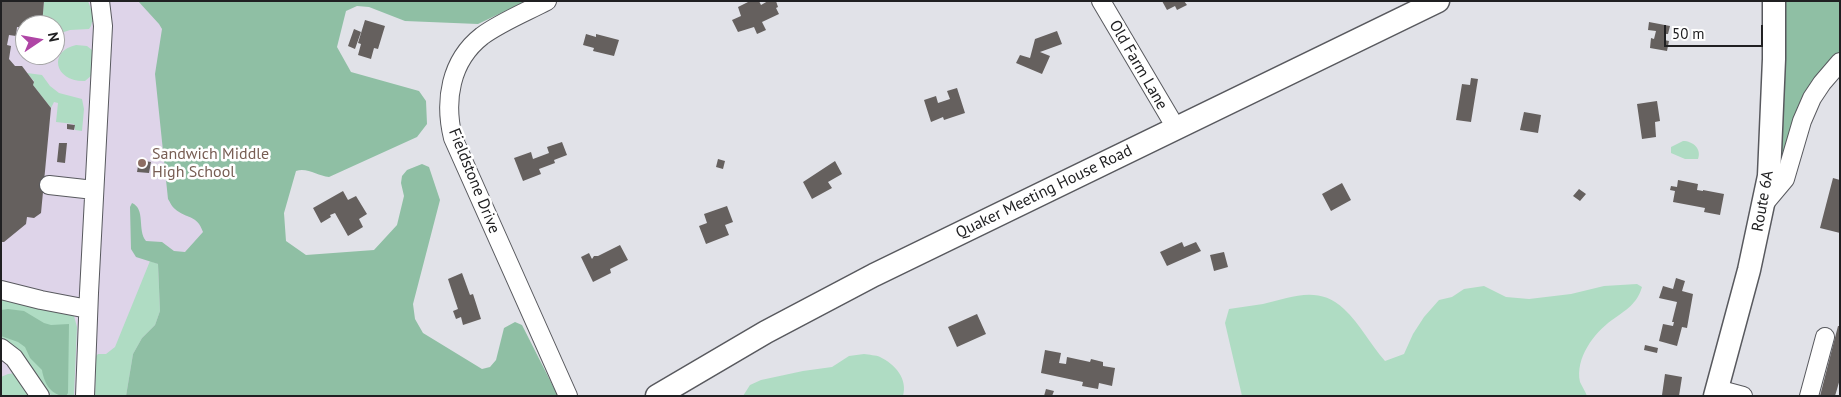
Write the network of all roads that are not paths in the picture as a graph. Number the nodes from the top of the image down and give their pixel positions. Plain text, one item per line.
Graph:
1 (100, 1) edge
2 (547, 1) edge
3 (1100, 1) edge
4 (1438, 1) edge
5 (1774, 1) edge
6 (1840, 62) edge
7 (1176, 128) junction
8 (49, 185) dead end
9 (94, 190) junction
10 (1764, 204) junction
11 (1, 290) edge
12 (88, 309) junction
13 (1825, 337) dead end
14 (1, 348) edge
15 (1716, 392) edge
16 (40, 396) edge
17 (85, 396) edge
18 (568, 396) edge
19 (657, 396) edge
20 (1743, 396) edge
21 (1809, 396) edge

1 - 9 street
2 - 18 street, Fieldstone Drive
3 - 7 street, Old Farm Lane
4 - 7 main road, Quaker Meeting House Road
5 - 10 main road, Route 6A
6 - 10 street
7 - 19 main road, Quaker Meeting House Road
8 - 9 street
9 - 12 street
10 - 15 main road, Route 6A
11 - 12 street
12 - 17 street
13 - 21 street
14 - 16 street
15 - 20 street

